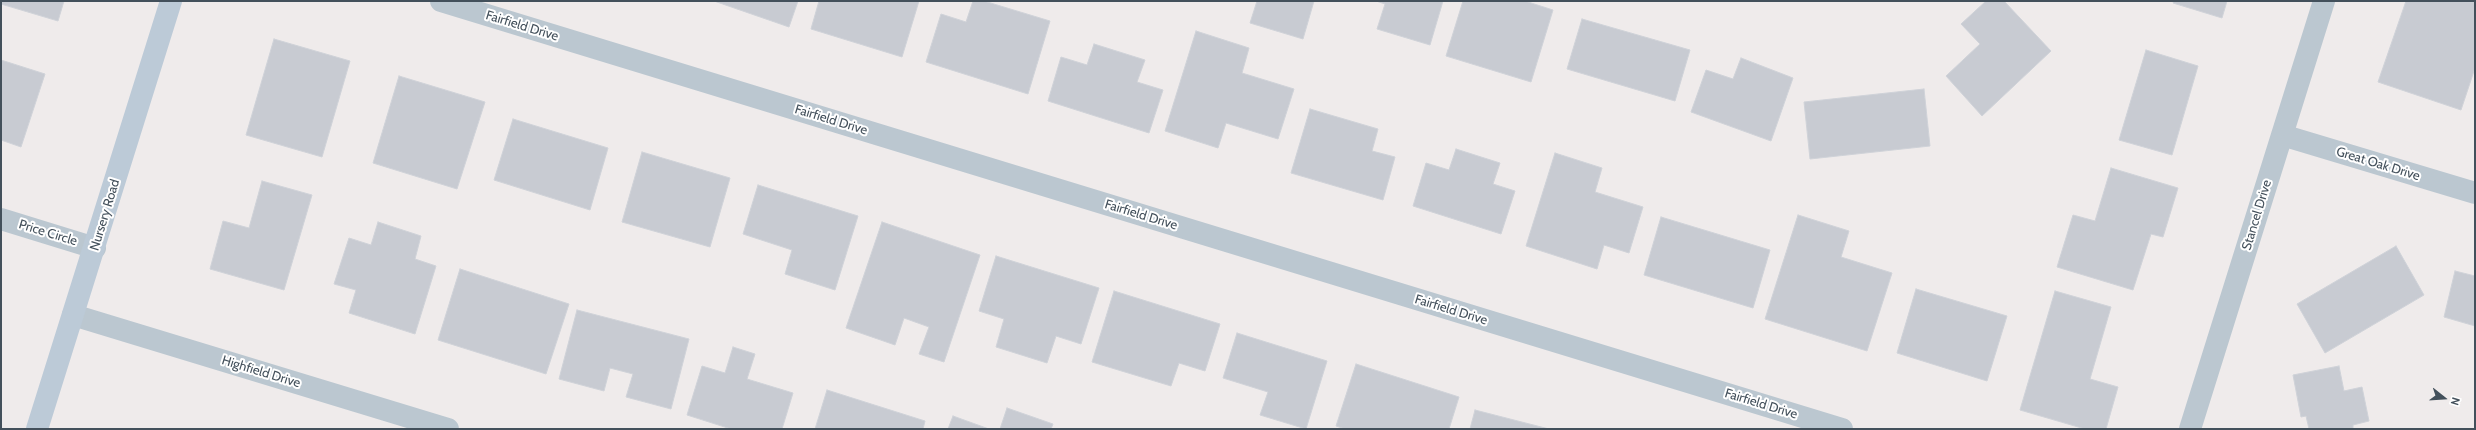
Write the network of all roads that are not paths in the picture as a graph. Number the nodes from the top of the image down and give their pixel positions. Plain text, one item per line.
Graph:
1 (171, 1) edge
2 (441, 1) edge
3 (2324, 1) edge
4 (2282, 135) junction
5 (2475, 193) edge
6 (1, 219) edge
7 (95, 248) junction
8 (73, 315) junction
9 (37, 429) edge
10 (448, 429) edge
11 (1842, 429) edge
12 (2190, 429) edge

1 - 7 street, Nursery Road
2 - 11 street, Fairfield Drive
3 - 4 street, Stancel Drive
4 - 5 street, Great Oak Drive
4 - 12 street, Stancel Drive
6 - 7 street, Price Circle
7 - 8 street, Nursery Road
8 - 9 street, Nursery Road
8 - 10 street, Highfield Drive

